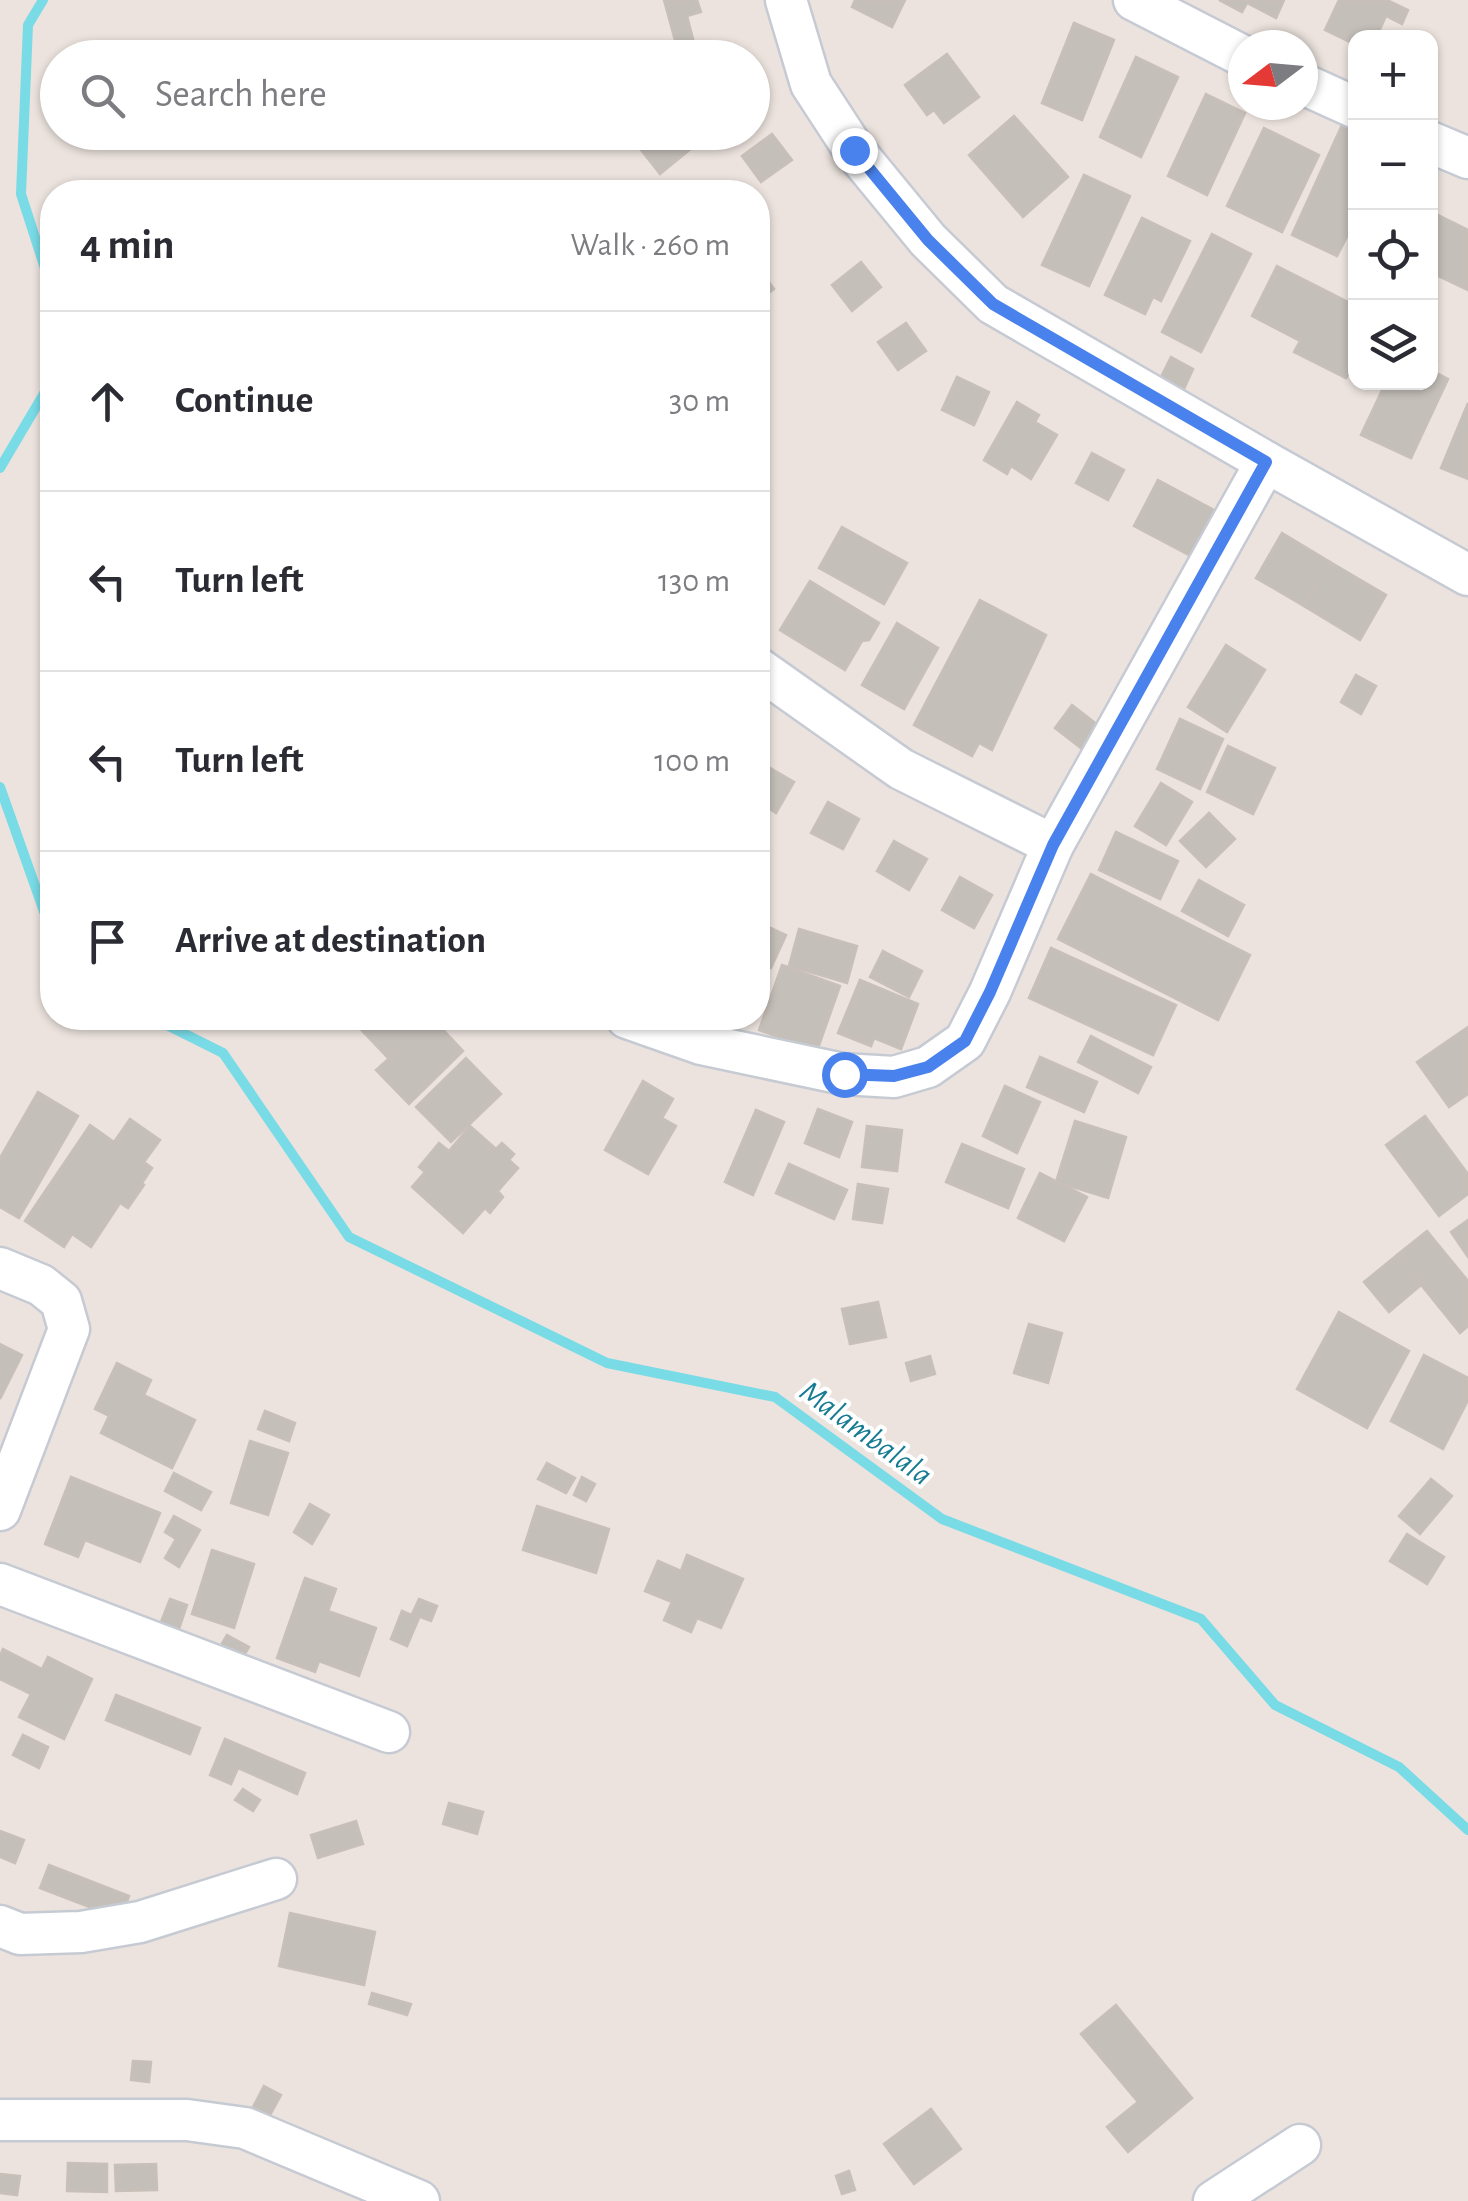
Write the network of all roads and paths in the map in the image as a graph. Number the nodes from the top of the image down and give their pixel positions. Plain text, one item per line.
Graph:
1 (786, 0) edge
2 (1134, 0) edge
3 (1228, 48) edge
4 (1318, 91) edge
5 (1348, 104) edge
6 (1438, 145) edge
7 (1468, 158) edge
8 (1266, 462) junction
9 (1468, 575) edge
10 (770, 676) edge
11 (1053, 845) junction
12 (661, 1030) edge
13 (0, 1268) edge
14 (0, 1510) edge
15 (0, 1584) edge
16 (389, 1732) dead end
17 (276, 1879) dead end
18 (0, 1926) edge
19 (0, 2120) edge
20 (1300, 2144) dead end
21 (419, 2201) edge
22 (1214, 2201) edge

1 - 8 street
2 - 3 street
4 - 5 street
6 - 7 street
8 - 9 street
8 - 11 street
10 - 11 street
11 - 12 street
13 - 14 street
15 - 16 street
17 - 18 street
19 - 21 street
20 - 22 street

